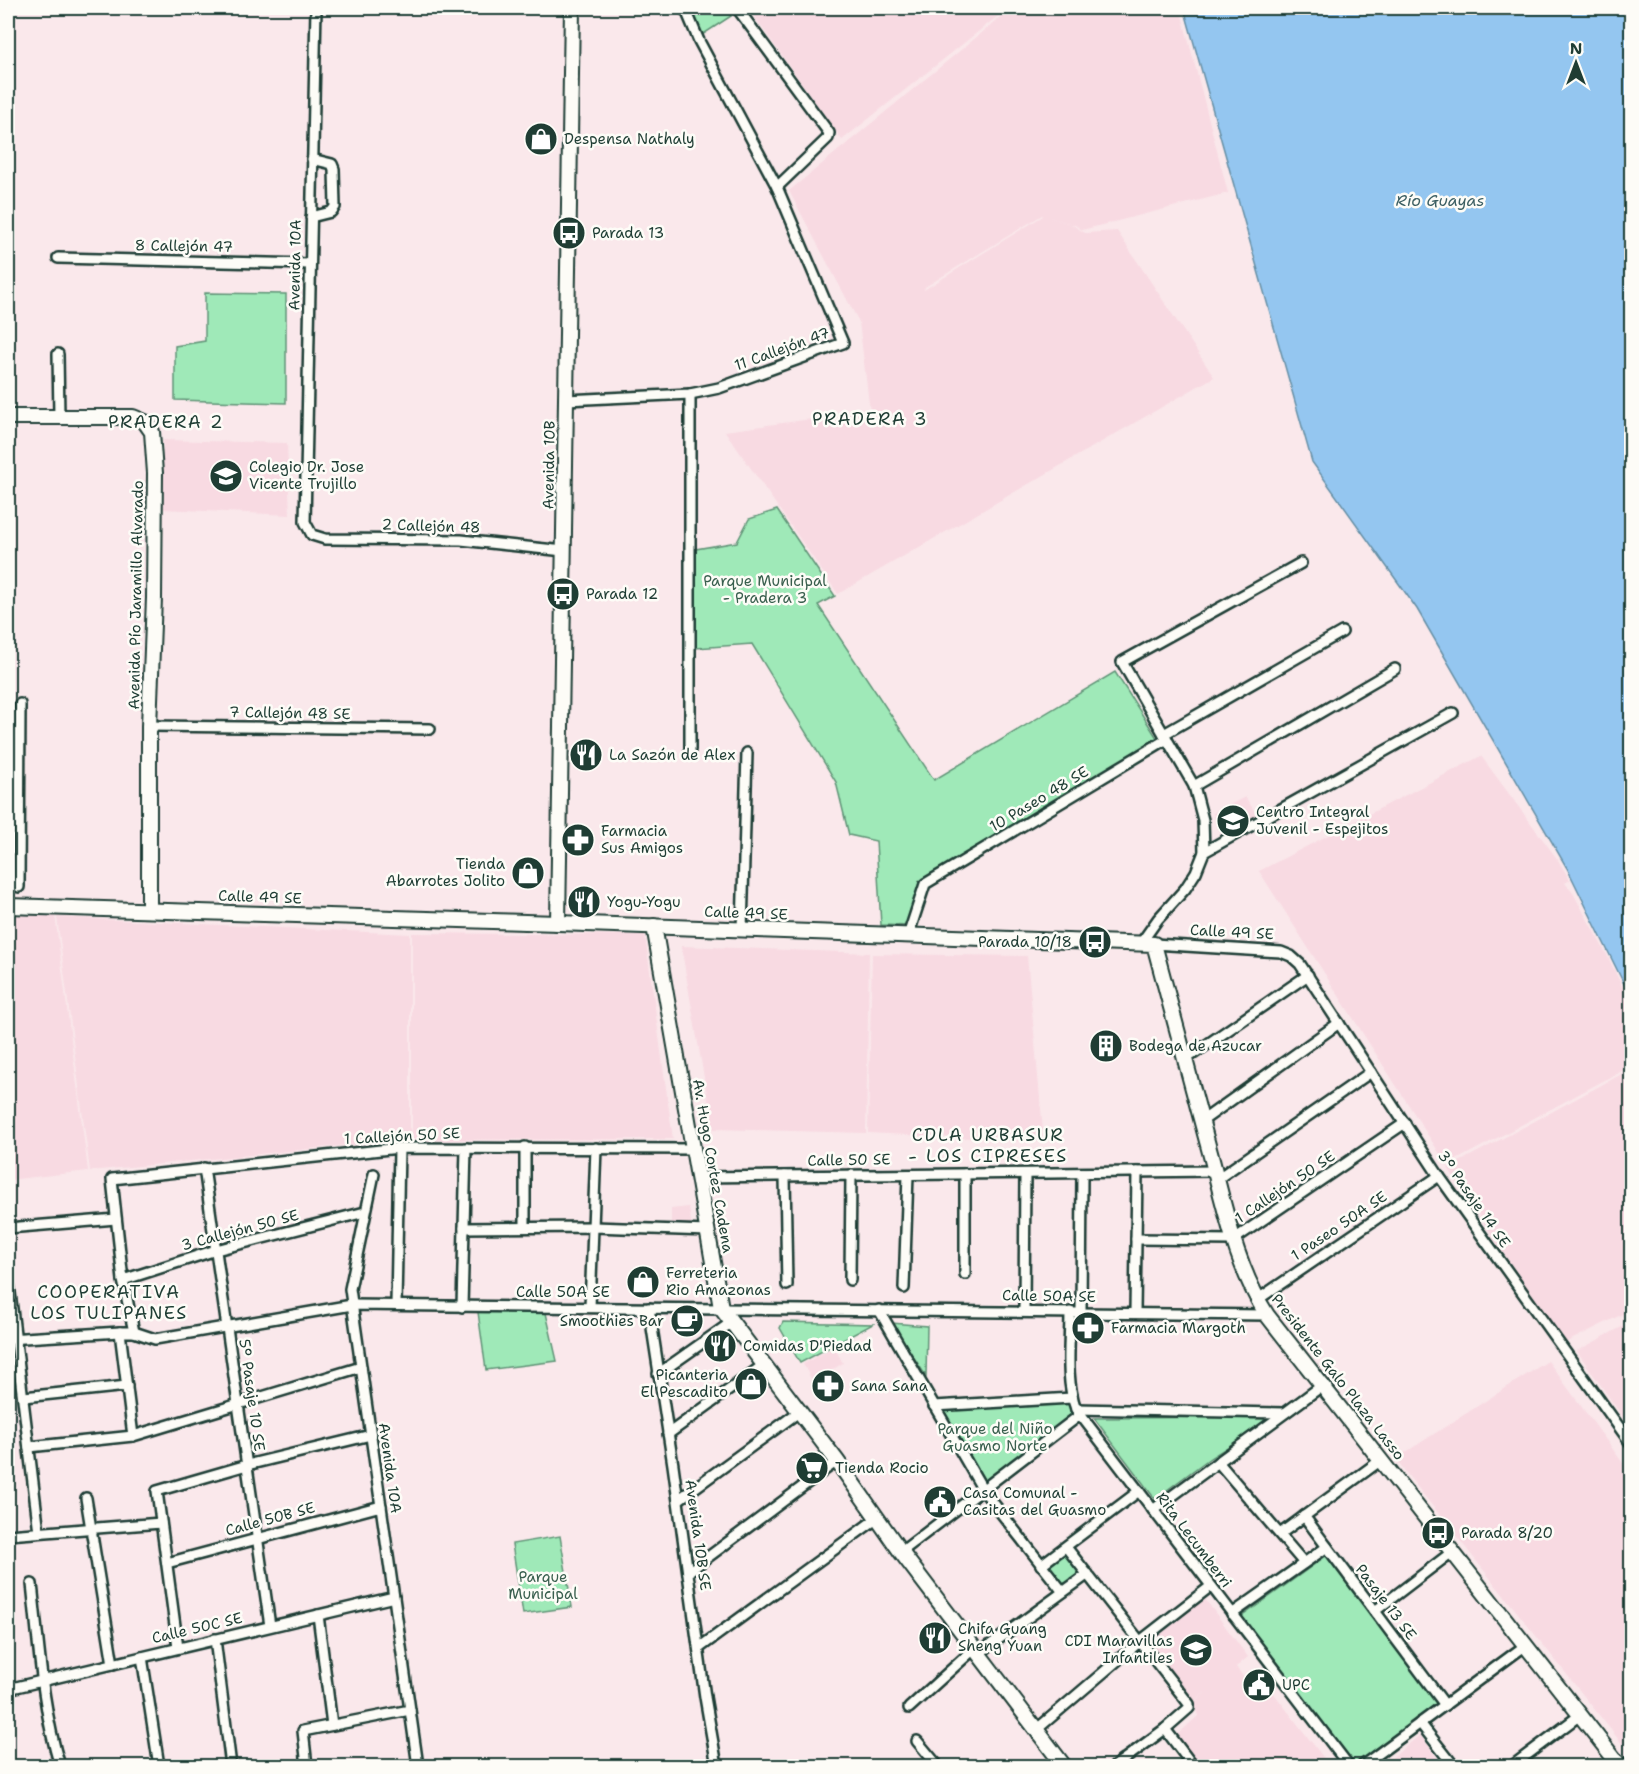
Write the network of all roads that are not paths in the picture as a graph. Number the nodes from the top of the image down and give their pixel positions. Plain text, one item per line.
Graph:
1 (315, 8) edge
2 (572, 8) edge
3 (737, 8) edge
4 (687, 10) dead end
5 (312, 159) junction
6 (777, 187) junction
7 (311, 217) junction
8 (58, 258) dead end
9 (310, 264) junction
10 (58, 354) dead end
11 (690, 394) junction
12 (566, 400) junction
13 (8, 417) edge
14 (59, 417) junction
15 (305, 522) joint
16 (564, 551) junction
17 (1301, 563) dead end
18 (1342, 632) dead end
19 (1395, 669) dead end
20 (20, 704) dead end
21 (1453, 713) dead end
22 (149, 726) junction
23 (430, 729) dead end
24 (1166, 736) junction
25 (690, 750) dead end
26 (747, 753) dead end
27 (1194, 786) junction
28 (1204, 852) junction
29 (19, 887) dead end
30 (8, 906) edge
31 (149, 910) junction
32 (558, 923) junction
33 (654, 926) junction
34 (742, 930) junction
35 (908, 936) junction
36 (1147, 944) junction
37 (1300, 964) joint
38 (1308, 975) junction
39 (1338, 1023) junction
40 (1186, 1059) junction
41 (1371, 1072) junction
42 (1202, 1121) junction
43 (1405, 1123) junction
44 (525, 1147) junction
45 (399, 1148) junction
46 (466, 1148) junction
47 (596, 1148) junction
48 (694, 1149) junction
49 (204, 1168) junction
50 (1137, 1172) junction
51 (1082, 1173) junction
52 (374, 1174) dead end
53 (965, 1174) junction
54 (1025, 1174) junction
55 (851, 1175) junction
56 (908, 1175) junction
57 (1216, 1175) junction
58 (785, 1176) junction
59 (1439, 1176) junction
60 (699, 1177) junction
61 (365, 1212) junction
62 (116, 1220) junction
63 (525, 1227) junction
64 (594, 1227) junction
65 (8, 1228) edge
66 (465, 1228) junction
67 (708, 1231) junction
68 (1136, 1239) junction
69 (1233, 1240) junction
70 (216, 1250) junction
71 (965, 1274) dead end
72 (850, 1280) dead end
73 (123, 1281) junction
74 (9, 1284) dead end
75 (787, 1285) dead end
76 (904, 1288) dead end
77 (1257, 1300) junction
78 (352, 1305) junction
79 (396, 1305) junction
80 (462, 1307) junction
81 (590, 1307) junction
82 (649, 1308) junction
83 (721, 1308) junction
84 (879, 1310) junction
85 (1024, 1311) junction
86 (1070, 1312) junction
87 (1081, 1312) junction
88 (1135, 1312) junction
89 (1267, 1315) junction
90 (732, 1322) junction
91 (227, 1328) junction
92 (120, 1332) junction
93 (134, 1332) junction
94 (12, 1339) edge
95 (765, 1365) junction
96 (361, 1367) junction
97 (658, 1374) junction
98 (1323, 1385) junction
99 (127, 1386) junction
100 (24, 1397) junction
101 (1072, 1398) junction
102 (238, 1405) junction
103 (934, 1406) junction
104 (800, 1411) junction
105 (1078, 1412) junction
106 (1284, 1413) junction
107 (668, 1434) junction
108 (371, 1435) junction
109 (133, 1436) junction
110 (1632, 1445) edge
111 (29, 1447) junction
112 (1381, 1460) junction
113 (837, 1461) junction
114 (1218, 1462) junction
115 (247, 1465) junction
116 (983, 1490) junction
117 (1138, 1491) junction
118 (86, 1498) dead end
119 (678, 1500) junction
120 (381, 1506) junction
121 (1153, 1510) junction
122 (1304, 1516) junction
123 (876, 1519) junction
124 (161, 1523) junction
125 (90, 1528) junction
126 (39, 1532) junction
127 (1280, 1534) junction
128 (8, 1535) edge
129 (257, 1538) junction
130 (1066, 1547) junction
131 (1327, 1547) junction
132 (901, 1552) junction
133 (1452, 1552) junction
134 (167, 1563) junction
135 (1304, 1563) junction
136 (1041, 1565) junction
137 (688, 1572) junction
138 (1088, 1574) junction
139 (32, 1584) dead end
140 (1211, 1586) junction
141 (1063, 1592) junction
142 (394, 1597) junction
143 (1375, 1611) junction
144 (1232, 1614) junction
145 (318, 1615) junction
146 (270, 1626) junction
147 (215, 1639) junction
148 (1139, 1642) junction
149 (1526, 1645) junction
150 (178, 1648) junction
151 (699, 1648) junction
152 (976, 1652) junction
153 (142, 1657) junction
154 (112, 1664) junction
155 (43, 1680) junction
156 (8, 1689) edge
157 (1445, 1705) junction
158 (909, 1708) dead end
159 (410, 1710) junction
160 (1580, 1715) junction
161 (1420, 1723) junction
162 (332, 1725) junction
163 (1036, 1730) junction
164 (1165, 1730) junction
165 (917, 1741) dead end
166 (1632, 1760) edge
167 (60, 1767) edge
168 (159, 1767) edge
169 (231, 1767) edge
170 (308, 1767) edge
171 (418, 1767) edge
172 (717, 1767) edge
173 (938, 1767) edge
174 (1064, 1767) edge
175 (1115, 1767) edge
176 (1193, 1767) edge
177 (1349, 1767) edge
178 (1362, 1767) edge
179 (1454, 1767) edge
180 (1512, 1767) edge
181 (1622, 1767) edge

1 - 5 street, Avenida 10A
2 - 12 street, Avenida 10B
3 - 6 street
4 - 6 street
5 - 7 street, Avenida 10A
5 - 7 street
6 - 11 street, 11 Callejón 47
7 - 9 street, Avenida 10A
8 - 9 street, 8 Callejón 47
9 - 15 street, Avenida 10A
10 - 14 street
11 - 12 street, 11 Callejón 47
11 - 25 street
12 - 16 street, Avenida 10B
13 - 14 street, Avenida Pío Jaramillo Alvarado
14 - 22 street, Avenida Pío Jaramillo Alvarado
15 - 16 street, 2 Callejón 48
16 - 32 street, Avenida 10B
17 - 24 street
18 - 24 street, 10 Paseo 48 SE
19 - 27 street
20 - 29 street
21 - 28 street
22 - 23 street, 7 Callejón 48 SE
22 - 31 street, Avenida Pío Jaramillo Alvarado
24 - 27 street
24 - 35 street, 10 Paseo 48 SE
26 - 34 street
27 - 28 street
28 - 36 street
30 - 31 street, Calle 49 SE
31 - 32 street, Calle 49 SE
32 - 33 street, Calle 49 SE
33 - 34 street, Calle 49 SE
33 - 48 street, Av. Hugo Cortez Cadena
34 - 35 street, Calle 49 SE
35 - 36 street, Calle 49 SE
36 - 37 street, Calle 49 SE
36 - 40 street, Presidente Galo Plaza Lasso
37 - 38 street, 3° Pasaje 14 SE
38 - 39 street, 3° Pasaje 14 SE
38 - 40 street
39 - 41 street, 3° Pasaje 14 SE
39 - 42 street
40 - 42 street, Presidente Galo Plaza Lasso
41 - 43 street, 3° Pasaje 14 SE
41 - 57 street
42 - 57 street, Presidente Galo Plaza Lasso
43 - 59 street, 3° Pasaje 14 SE
43 - 69 street, 1 Callejón 50 SE
44 - 46 street, 1 Callejón 50 SE
44 - 47 street, 1 Callejón 50 SE
44 - 63 street
45 - 46 street, 1 Callejón 50 SE
45 - 49 street, 1 Callejón 50 SE
45 - 79 street
46 - 66 street
47 - 48 street, 1 Callejón 50 SE
47 - 64 street
48 - 60 street, Av. Hugo Cortez Cadena
49 - 62 street, 1 Callejón 50 SE
49 - 70 street, 5° Pasaje 10 SE
50 - 51 street, Calle 50 SE
50 - 57 street, Calle 50 SE
50 - 68 street
51 - 54 street, Calle 50 SE
51 - 87 street
52 - 61 street, Avenida 10A
53 - 54 street, Calle 50 SE
53 - 56 street, Calle 50 SE
53 - 71 street
54 - 85 street
55 - 56 street, Calle 50 SE
55 - 58 street, Calle 50 SE
55 - 72 street
56 - 76 street
57 - 69 street, Presidente Galo Plaza Lasso
58 - 60 street, Calle 50 SE
58 - 75 street
59 - 77 street, 1 Paseo 50A SE
59 - 110 street, 3° Pasaje 14 SE
60 - 67 street, Av. Hugo Cortez Cadena
61 - 70 street, 3 Callejón 50 SE
61 - 78 street, Avenida 10A
62 - 65 street
62 - 73 street
63 - 64 street
63 - 66 street
64 - 67 street
64 - 81 street
66 - 80 street
67 - 83 street, Av. Hugo Cortez Cadena
68 - 69 street, 1 Callejón 50 SE
68 - 88 street
69 - 77 street, Presidente Galo Plaza Lasso
70 - 73 street, 3 Callejón 50 SE
70 - 91 street, 5° Pasaje 10 SE
73 - 93 street
74 - 94 street
77 - 89 street, Presidente Galo Plaza Lasso
78 - 79 street, Calle 50A SE
78 - 91 street, Calle 50A SE
78 - 96 street, Avenida 10A
79 - 80 street, Calle 50A SE
80 - 81 street, Calle 50A SE
81 - 82 street, Calle 50A SE
82 - 83 street, Calle 50A SE
82 - 97 street, Avenida 10B SE
83 - 84 street, Calle 50A SE
83 - 90 street, Av. Hugo Cortez Cadena
84 - 85 street, Calle 50A SE
84 - 103 street
85 - 86 street, Calle 50A SE
86 - 87 street, Calle 50A SE
86 - 101 street, Rita Lecumberri
87 - 88 street, Calle 50A SE
88 - 89 street, Calle 50A SE
89 - 98 street, Presidente Galo Plaza Lasso
90 - 95 street, Av. Hugo Cortez Cadena
90 - 97 street
91 - 93 street, Calle 50A SE
91 - 102 street, 5° Pasaje 10 SE
92 - 93 street, Calle 50A SE
92 - 94 street, Calle 50A SE
92 - 99 street
94 - 100 street
95 - 104 street, Av. Hugo Cortez Cadena
95 - 107 street
96 - 102 street
96 - 108 street, Avenida 10A
97 - 107 street, Avenida 10B SE
98 - 106 street
98 - 112 street, Presidente Galo Plaza Lasso
99 - 100 street
99 - 109 street
100 - 111 street
101 - 103 street
101 - 105 street, Rita Lecumberri
102 - 109 street
102 - 115 street, 5° Pasaje 10 SE
103 - 116 street
104 - 113 street, Av. Hugo Cortez Cadena
104 - 119 street
105 - 106 street
105 - 116 street
105 - 117 street, Rita Lecumberri
106 - 114 street
107 - 119 street, Avenida 10B SE
108 - 115 street
108 - 120 street, Avenida 10A
109 - 111 street
111 - 126 street
112 - 122 street
112 - 133 street, Presidente Galo Plaza Lasso
113 - 123 street, Av. Hugo Cortez Cadena
113 - 137 street
114 - 121 street
114 - 127 street
115 - 124 street
115 - 129 street, 5° Pasaje 10 SE
116 - 132 street
116 - 136 street
117 - 121 street, Rita Lecumberri
117 - 130 street
118 - 125 street
119 - 137 street, Avenida 10B SE
120 - 129 street, Calle 50B SE
120 - 142 street, Avenida 10A
121 - 140 street, Rita Lecumberri
122 - 127 street
122 - 131 street, Pasaje 13 SE
123 - 132 street, Av. Hugo Cortez Cadena
123 - 151 street
124 - 125 street
124 - 134 street
125 - 126 street
125 - 154 street
126 - 128 street
127 - 135 street
129 - 134 street, Calle 50B SE
129 - 146 street, 5° Pasaje 10 SE
130 - 136 street
130 - 138 street
131 - 135 street
131 - 143 street, Pasaje 13 SE
132 - 152 street, Av. Hugo Cortez Cadena
133 - 143 street
133 - 149 street, Presidente Galo Plaza Lasso
134 - 150 street
135 - 144 street
136 - 141 street
137 - 151 street, Avenida 10B SE
138 - 141 street
138 - 148 street
139 - 155 street
140 - 144 street, Rita Lecumberri
140 - 148 street
141 - 152 street
142 - 145 street, Calle 50C SE
142 - 159 street, Avenida 10A
143 - 157 street, Pasaje 13 SE
144 - 177 street, Rita Lecumberri
145 - 146 street, Calle 50C SE
145 - 162 street
146 - 147 street, Calle 50C SE
147 - 150 street, Calle 50C SE
147 - 169 street
148 - 163 street
148 - 164 street
149 - 157 street
149 - 160 street, Presidente Galo Plaza Lasso
150 - 153 street, Calle 50C SE
151 - 172 street, Avenida 10B SE
152 - 158 street
152 - 163 street, Av. Hugo Cortez Cadena
153 - 154 street, Calle 50C SE
153 - 168 street
154 - 155 street, Calle 50C SE
155 - 156 street, Calle 50C SE
155 - 167 street
157 - 161 street
159 - 162 street
159 - 171 street, Avenida 10A
160 - 180 street
160 - 181 street, Presidente Galo Plaza Lasso
161 - 178 street
161 - 179 street
162 - 170 street
163 - 174 street, Av. Hugo Cortez Cadena
164 - 175 street
164 - 176 street
165 - 173 street
166 - 181 street

